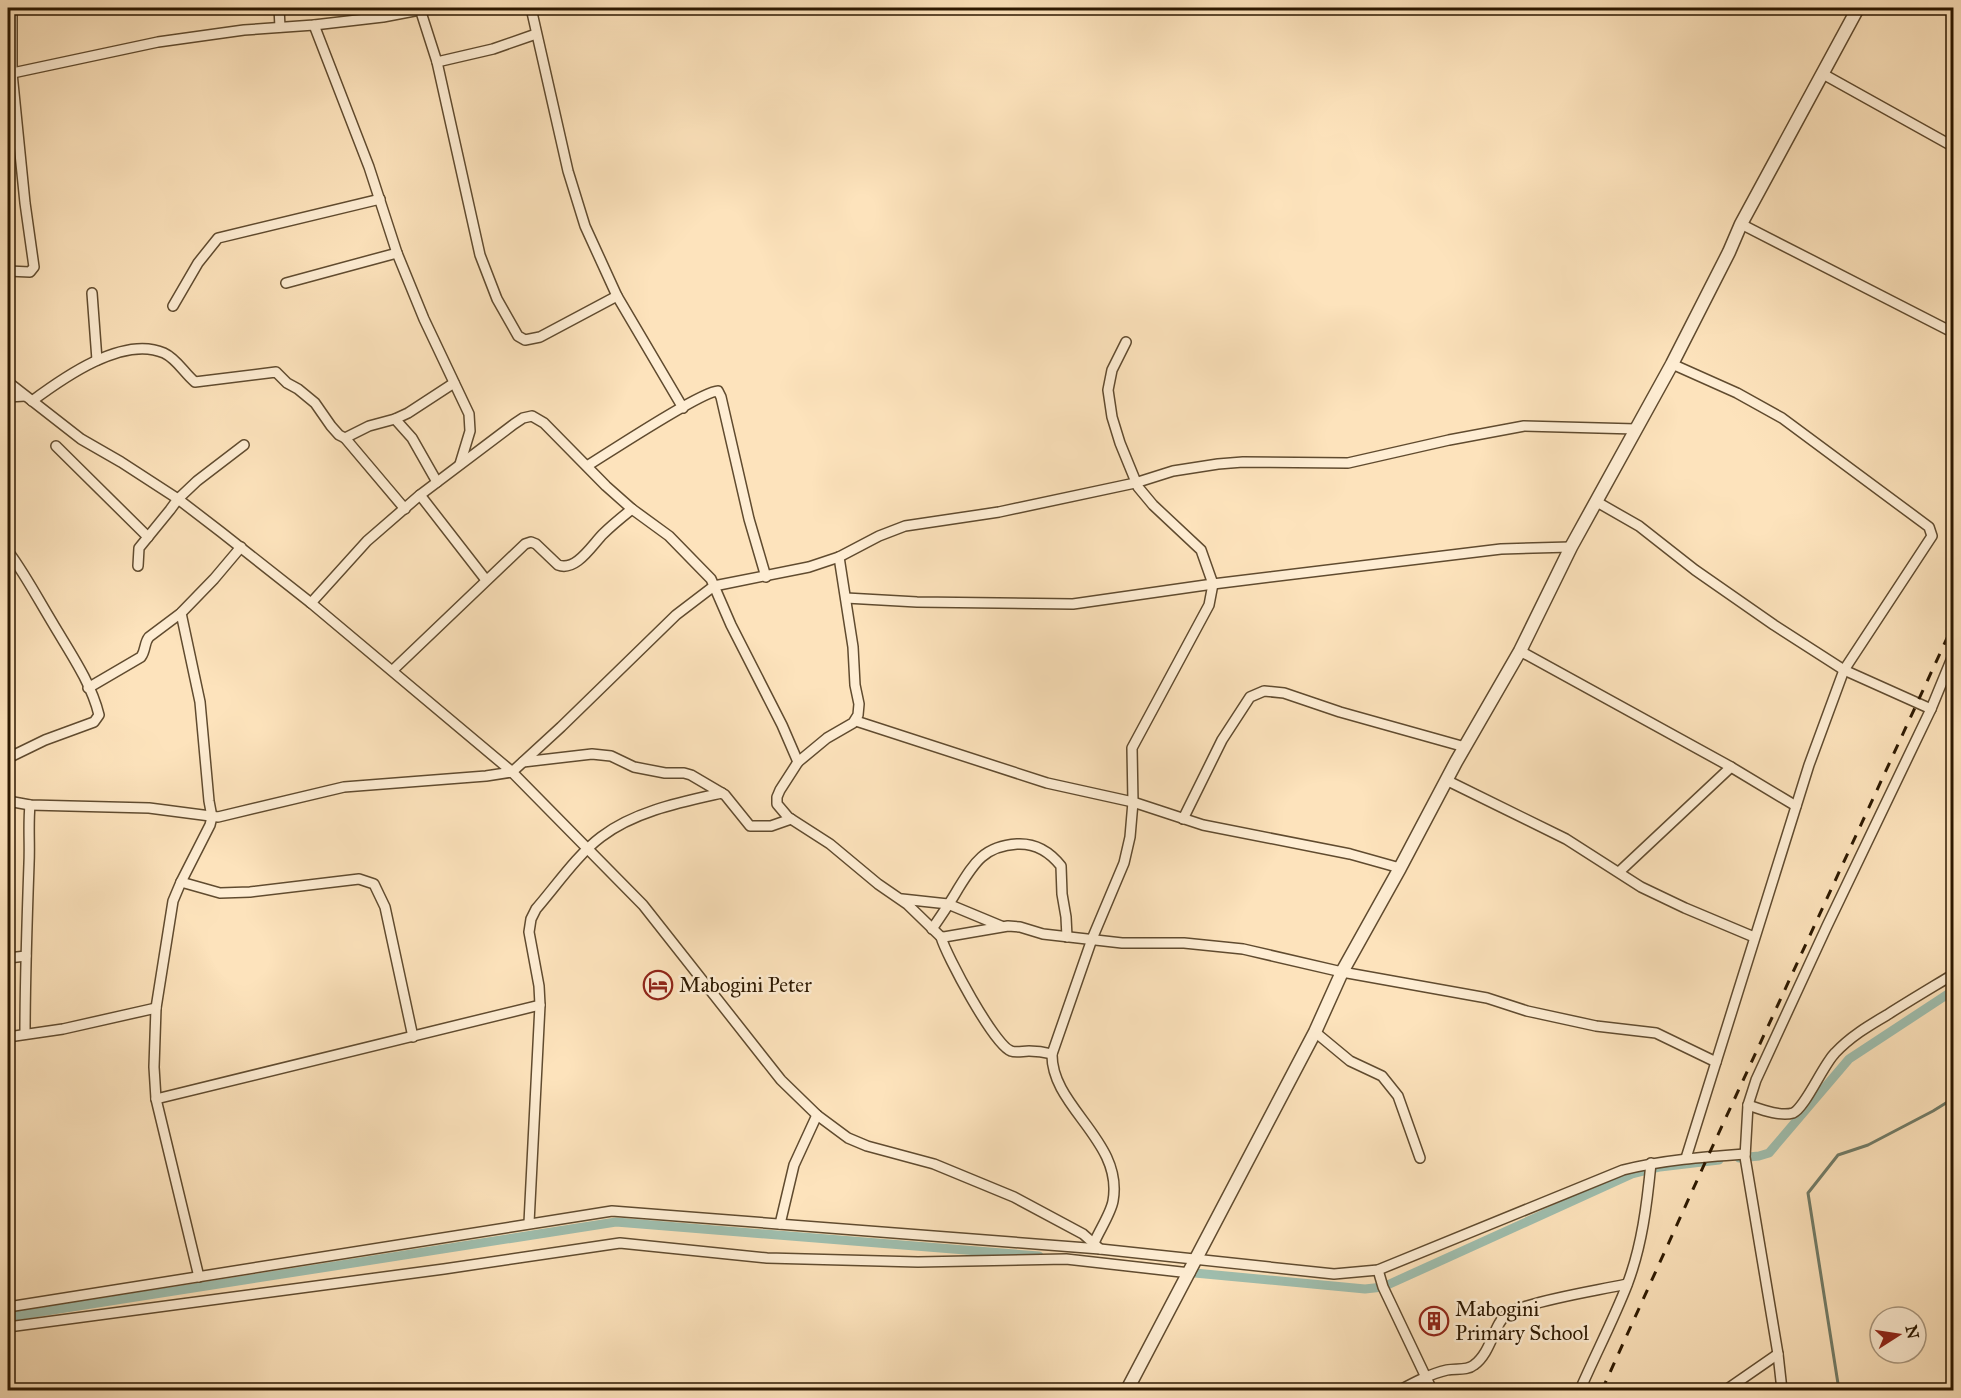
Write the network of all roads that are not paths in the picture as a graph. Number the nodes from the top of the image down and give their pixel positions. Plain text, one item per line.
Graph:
1 (12, 8) edge
2 (279, 8) edge
3 (425, 8) edge
4 (531, 8) edge
5 (1858, 8) edge
6 (314, 25) junction
7 (280, 27) junction
8 (536, 34) junction
9 (437, 62) junction
10 (10, 74) edge
11 (1823, 74) junction
12 (1953, 147) edge
13 (380, 200) junction
14 (1741, 224) junction
15 (398, 253) junction
16 (8, 271) edge
17 (286, 283) dead end
18 (92, 292) dead end
19 (616, 296) junction
20 (173, 306) dead end
21 (1953, 333) edge
22 (1126, 342) dead end
23 (97, 360) junction
24 (1672, 364) junction
25 (8, 381) edge
26 (454, 383) junction
27 (8, 397) edge
28 (28, 398) junction
29 (683, 408) junction
30 (395, 419) junction
31 (1636, 429) junction
32 (345, 438) junction
33 (244, 445) dead end
34 (56, 446) dead end
35 (460, 464) junction
36 (587, 466) junction
37 (437, 482) junction
38 (1135, 483) junction
39 (420, 495) junction
40 (178, 499) junction
41 (1597, 502) junction
42 (405, 508) junction
43 (632, 509) junction
44 (148, 537) junction
45 (1571, 547) junction
46 (241, 548) junction
47 (10, 554) dead end
48 (839, 557) junction
49 (138, 566) dead end
50 (766, 577) junction
51 (486, 580) junction
52 (1213, 584) junction
53 (714, 586) junction
54 (846, 598) junction
55 (311, 603) junction
56 (181, 613) junction
57 (1520, 651) junction
58 (1953, 653) edge
59 (393, 670) junction
60 (1844, 670) junction
61 (88, 687) junction
62 (1931, 709) junction
63 (856, 721) junction
64 (1465, 747) junction
65 (8, 758) edge
66 (523, 762) junction
67 (798, 762) junction
68 (1731, 768) junction
69 (512, 772) junction
70 (1446, 780) junction
71 (722, 793) junction
72 (8, 801) edge
73 (1133, 802) junction
74 (30, 805) junction
75 (1796, 806) junction
76 (212, 817) junction
77 (791, 819) junction
78 (1183, 819) junction
79 (588, 848) junction
80 (1400, 868) junction
81 (1619, 872) junction
82 (181, 882) junction
83 (900, 899) junction
84 (948, 904) junction
85 (1001, 927) junction
86 (932, 929) junction
87 (941, 937) junction
88 (1067, 937) junction
89 (1754, 937) junction
90 (1092, 939) junction
91 (26, 956) junction
92 (8, 958) edge
93 (1342, 972) junction
94 (1953, 974) edge
95 (540, 1005) junction
96 (156, 1008) junction
97 (1315, 1032) junction
98 (25, 1034) junction
99 (8, 1037) edge
100 (413, 1037) junction
101 (1052, 1054) junction
102 (1716, 1062) junction
103 (156, 1099) junction
104 (1748, 1106) junction
105 (817, 1115) junction
106 (1745, 1154) junction
107 (1420, 1158) dead end
108 (1686, 1158) junction
109 (1650, 1168) junction
110 (529, 1223) junction
111 (780, 1224) junction
112 (1097, 1246) junction
113 (1197, 1258) junction
114 (1378, 1270) junction
115 (1190, 1272) junction
116 (199, 1277) junction
117 (1627, 1284) junction
118 (8, 1307) edge
119 (8, 1327) edge
120 (1778, 1354) junction
121 (1425, 1377) junction
122 (1127, 1390) edge
123 (1400, 1390) edge
124 (1432, 1390) edge
125 (1580, 1390) edge
126 (1726, 1390) edge
127 (1782, 1390) edge

1 - 10 street
2 - 7 street
3 - 6 street
3 - 9 street
4 - 8 street
5 - 11 street
6 - 7 street
6 - 13 street
7 - 10 street
8 - 9 street
8 - 19 street
9 - 19 street
10 - 16 street
11 - 12 street
11 - 14 street
13 - 15 street
13 - 20 street
14 - 21 street
14 - 24 street
15 - 17 street
15 - 26 street
18 - 23 street
19 - 29 street
22 - 38 street
23 - 28 street
23 - 32 street
24 - 31 street
24 - 60 street
25 - 28 street
26 - 30 street
26 - 35 street
27 - 28 street
28 - 40 street
29 - 36 street
29 - 50 street
30 - 32 street
30 - 37 street
31 - 38 street
31 - 41 street
32 - 42 street
33 - 40 street
34 - 44 street
35 - 36 street
35 - 37 street
36 - 43 street
37 - 39 street
38 - 48 street
38 - 52 street
39 - 42 street
39 - 51 street
40 - 44 street
40 - 46 street
41 - 45 street
41 - 60 street
42 - 55 street
43 - 51 street
43 - 53 street
44 - 49 street
45 - 52 street
45 - 57 street
46 - 55 street
46 - 56 street
47 - 61 street
48 - 50 street
48 - 54 street
50 - 53 street
51 - 59 street
52 - 54 street
52 - 73 street
53 - 66 street
53 - 67 street
54 - 63 street
55 - 59 street
56 - 61 street
56 - 76 street
57 - 64 street
57 - 68 street
58 - 62 street
59 - 69 street
60 - 62 street
60 - 75 street
61 - 65 street
62 - 104 street
63 - 67 street
63 - 73 street
64 - 70 street
64 - 78 street
66 - 69 street
66 - 71 street
67 - 77 street
68 - 75 street
68 - 81 street
69 - 76 street
69 - 79 street
70 - 80 street
70 - 81 street
71 - 77 street
71 - 79 street
72 - 74 street
73 - 78 street
73 - 90 street
74 - 76 street
74 - 91 street
75 - 89 street
76 - 82 street
77 - 83 street
78 - 80 street
79 - 95 street
79 - 105 street
80 - 93 street
81 - 89 street
82 - 96 street
82 - 100 street
83 - 84 street
83 - 86 street
84 - 85 street
84 - 86 street
84 - 88 street
85 - 87 street
85 - 88 street
86 - 87 street
87 - 101 street
88 - 90 street
89 - 102 street
90 - 93 street
90 - 101 street
91 - 92 street
91 - 98 street
93 - 97 street
93 - 102 street
94 - 104 street
95 - 100 street
95 - 110 street
96 - 98 street
96 - 103 street
97 - 107 street
97 - 113 street
98 - 99 street
100 - 103 street
101 - 112 street
102 - 108 street
103 - 116 street
104 - 106 street
105 - 111 street
105 - 112 street
106 - 108 street
106 - 120 street
108 - 109 street
109 - 114 street
109 - 117 street
110 - 111 street
110 - 116 street
111 - 112 street
112 - 113 street
113 - 114 street
113 - 115 street
114 - 121 street
115 - 119 street
115 - 122 street
116 - 118 street
117 - 121 street
117 - 125 street
120 - 126 street
120 - 127 street
121 - 123 street
121 - 124 street

